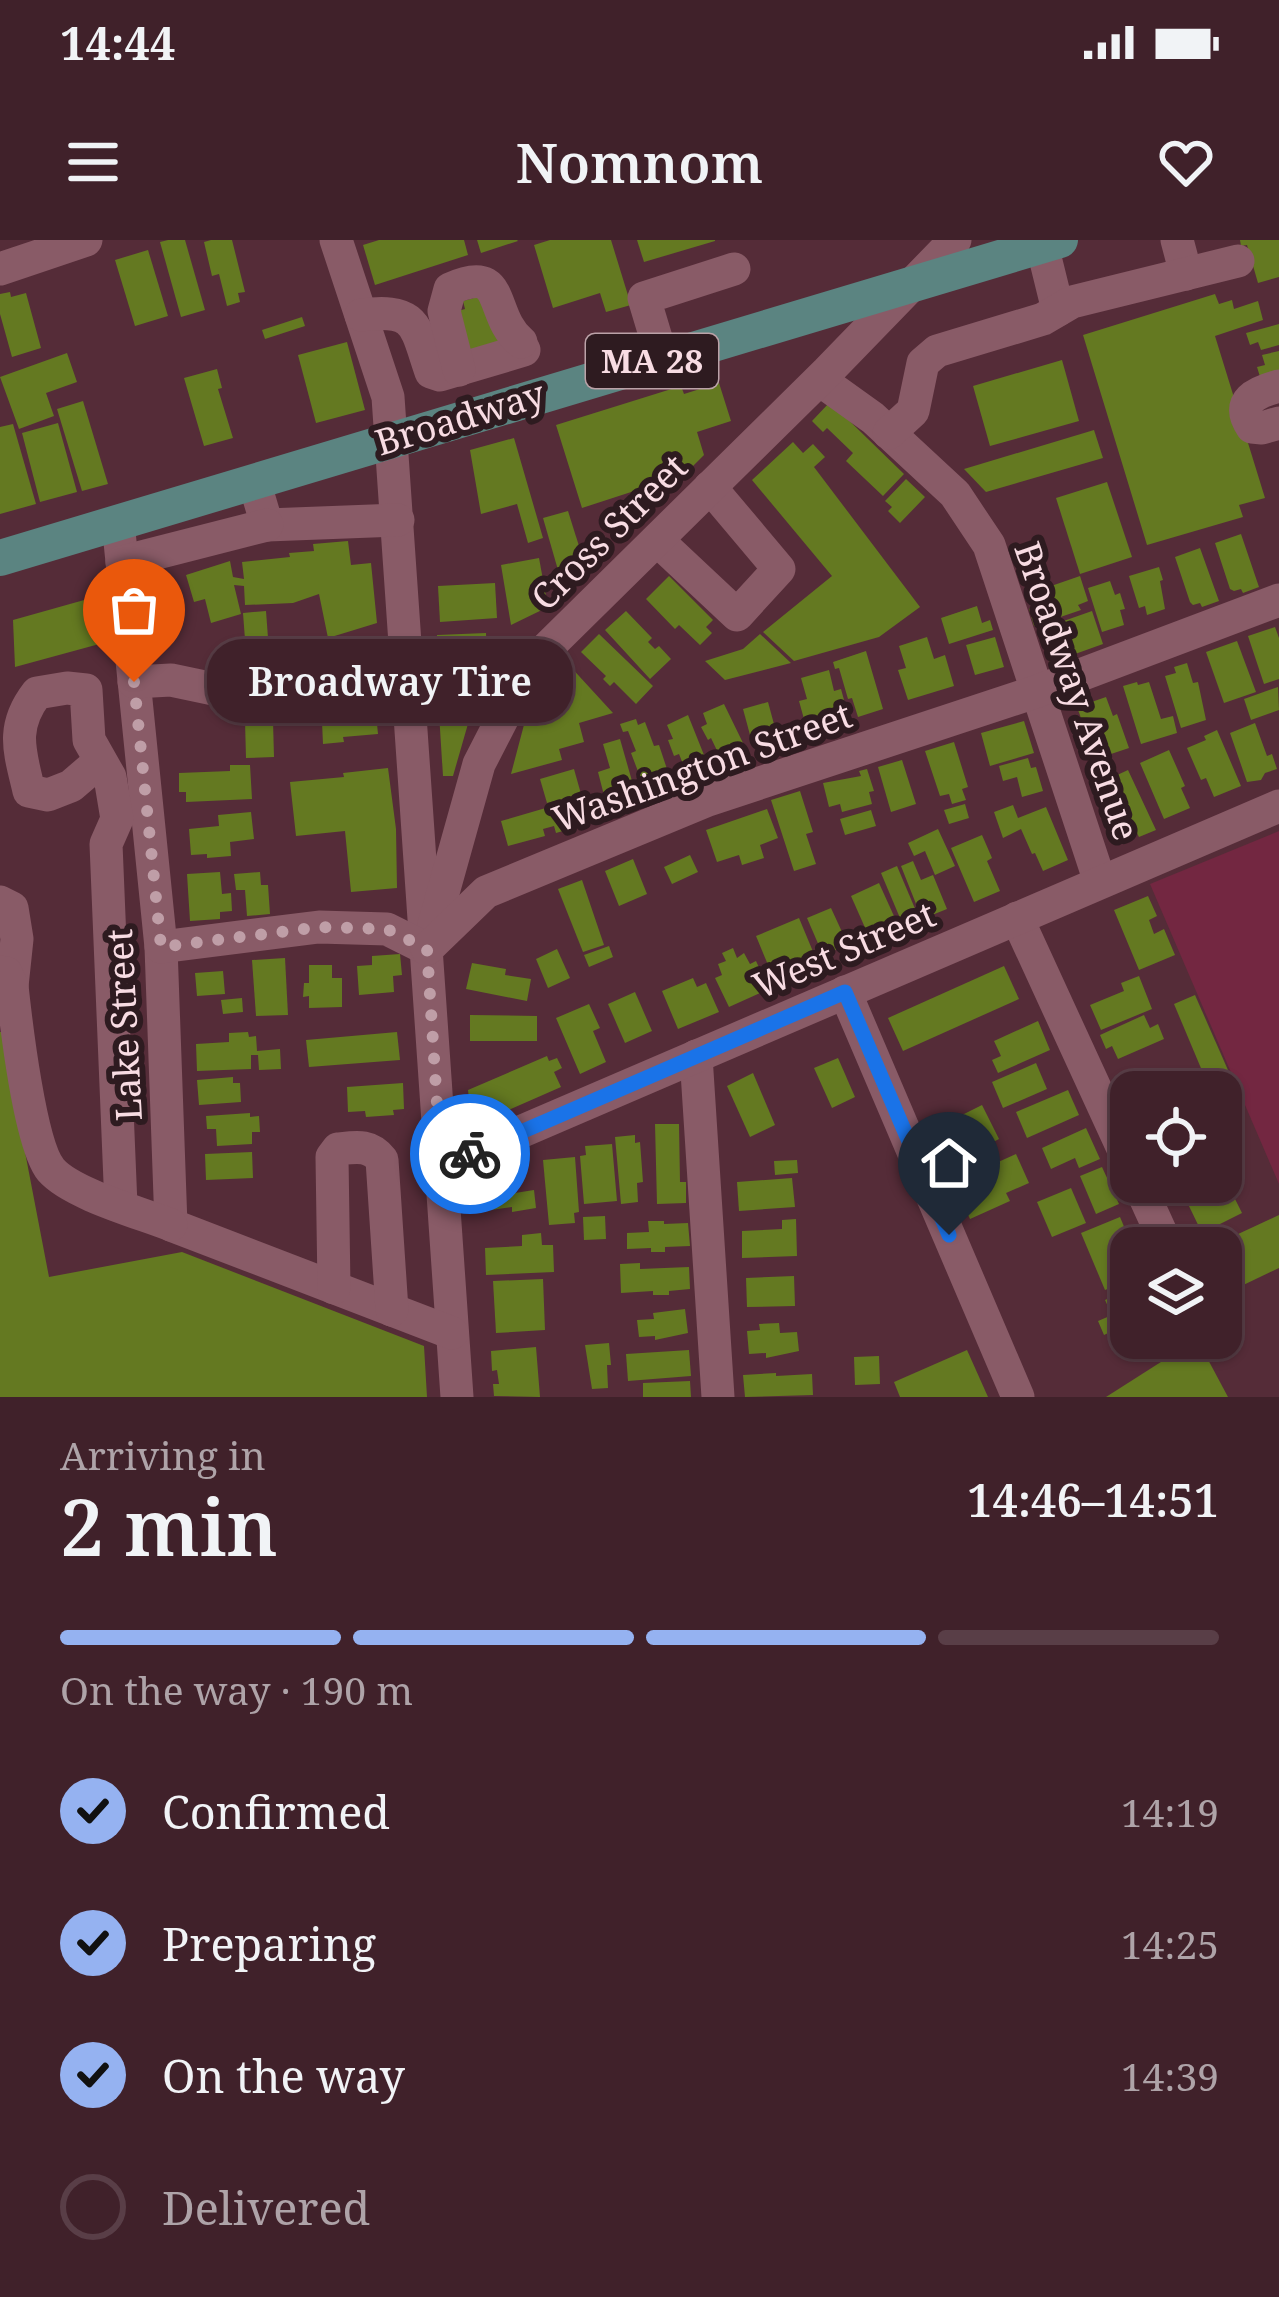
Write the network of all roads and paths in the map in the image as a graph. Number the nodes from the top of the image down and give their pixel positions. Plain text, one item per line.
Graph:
1 (86, 240) edge
2 (336, 240) edge
3 (955, 240) edge
4 (1177, 240) edge
5 (1051, 243) edge
6 (1238, 261) dead end
7 (501, 264) dead end
8 (0, 269) edge
9 (734, 269) dead end
10 (1186, 274) junction
11 (913, 284) junction
12 (1058, 310) junction
13 (362, 315) junction
14 (523, 346) junction
15 (662, 358) junction
16 (449, 372) junction
17 (820, 380) junction
18 (1279, 386) edge
19 (539, 394) junction
20 (457, 420) junction
21 (1279, 423) edge
22 (889, 433) junction
23 (392, 439) junction
24 (254, 481) junction
25 (710, 487) junction
26 (192, 500) junction
27 (398, 520) junction
28 (118, 522) junction
29 (267, 525) junction
30 (657, 540) junction
31 (205, 541) junction
32 (0, 558) edge
33 (122, 562) junction
34 (1279, 600) edge
35 (408, 676) junction
36 (134, 682) junction
37 (1038, 692) junction
38 (100, 762) dead end
39 (1279, 806) edge
40 (1100, 882) junction
41 (0, 902) edge
42 (1017, 918) junction
43 (161, 947) junction
44 (427, 949) junction
45 (6, 979) edge
46 (845, 992) junction
47 (696, 1056) junction
48 (1110, 1120) edge
49 (441, 1166) junction
50 (122, 1206) junction
51 (171, 1225) junction
52 (334, 1288) junction
53 (392, 1310) junction
54 (452, 1333) junction
55 (457, 1397) edge
56 (718, 1397) edge
57 (1018, 1397) edge

1 - 8 street
2 - 13 street
3 - 11 street, Cross Street
4 - 10 street
5 - 11 main road, Broadway / MA 28
5 - 12 street
6 - 10 street
7 - 14 street
9 - 15 street
10 - 12 street
11 - 15 main road, Broadway / MA 28
11 - 17 street, Cross Street
12 - 22 street
13 - 16 street
13 - 23 street
14 - 16 street
14 - 16 street
14 - 19 street
15 - 19 main road, Broadway / MA 28
16 - 20 street
17 - 22 street, Broadway Avenue
17 - 25 street, Cross Street
18 - 21 street
19 - 20 main road, Broadway / MA 28
20 - 23 main road, Broadway / MA 28
22 - 37 street, Broadway Avenue
23 - 24 main road, Broadway / MA 28
23 - 27 street
24 - 26 main road, Broadway / MA 28
24 - 29 street
25 - 30 street, Cross Street
25 - 30 street
26 - 28 main road, Broadway / MA 28
26 - 31 street
27 - 29 street
27 - 35 street
28 - 32 main road, Broadway / MA 28
28 - 33 street, Lake Street
29 - 31 street
30 - 44 street, Cross Street
31 - 33 street
33 - 36 street, Lake Street
34 - 37 street, Washington Street
35 - 36 street
35 - 44 street
36 - 43 street, Lake Street
37 - 40 street, Broadway Avenue
37 - 44 street, Washington Street
38 - 50 street
39 - 40 street, West Street
40 - 42 street, West Street
41 - 45 street
42 - 46 street, West Street
42 - 48 street
43 - 44 street
43 - 51 street, Lake Street
44 - 49 street
45 - 50 street
46 - 47 street, West Street
46 - 57 street
47 - 49 street, West Street
47 - 56 street
49 - 54 street
50 - 51 street
51 - 52 street
52 - 53 street
52 - 53 street
53 - 54 street
54 - 55 street

